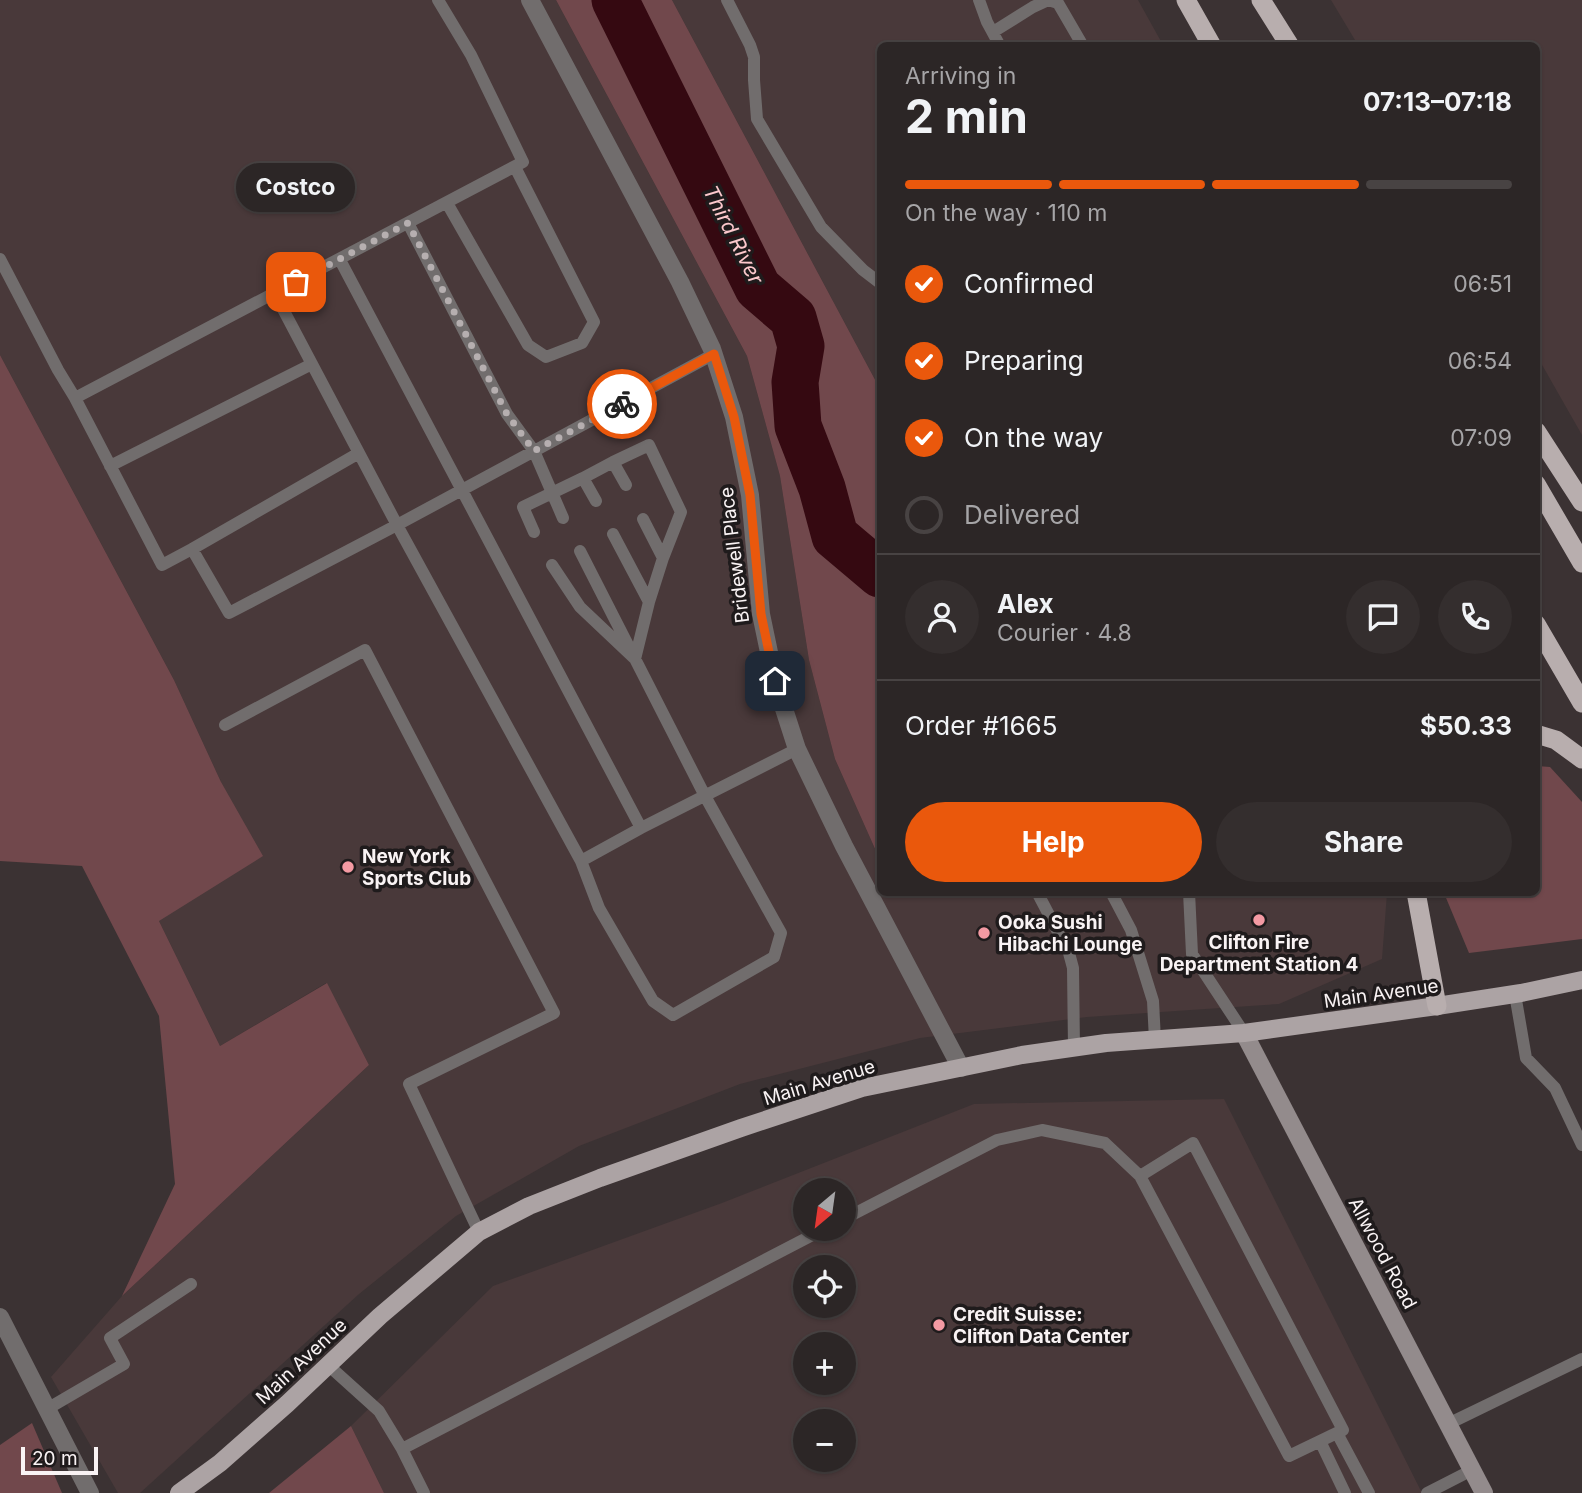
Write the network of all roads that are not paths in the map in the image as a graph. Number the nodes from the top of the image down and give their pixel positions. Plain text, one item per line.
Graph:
1 (438, 0) edge
2 (530, 0) edge
3 (727, 0) edge
4 (979, 0) edge
5 (1186, 0) edge
6 (1255, 0) edge
7 (1261, 0) edge
8 (993, 32) junction
9 (998, 42) edge
10 (1081, 42) edge
11 (1210, 42) edge
12 (1280, 42) edge
13 (1287, 42) edge
14 (514, 167) junction
15 (447, 203) junction
16 (408, 223) junction
17 (0, 259) edge
18 (340, 260) junction
19 (877, 281) edge
20 (275, 294) junction
21 (714, 354) junction
22 (312, 364) junction
23 (75, 398) junction
24 (1540, 437) edge
25 (534, 451) junction
26 (359, 453) junction
27 (613, 462) junction
28 (110, 466) junction
29 (583, 478) junction
30 (626, 485) dead end
31 (461, 491) junction
32 (1540, 491) edge
33 (552, 492) junction
34 (596, 501) dead end
35 (1582, 502) edge
36 (563, 518) dead end
37 (643, 519) dead end
38 (397, 525) junction
39 (534, 532) dead end
40 (613, 534) dead end
41 (192, 549) junction
42 (580, 551) dead end
43 (663, 558) junction
44 (1582, 563) edge
45 (552, 565) dead end
46 (649, 602) junction
47 (1540, 631) edge
48 (635, 659) junction
49 (1582, 703) edge
50 (225, 724) dead end
51 (1540, 735) edge
52 (797, 749) junction
53 (1582, 759) edge
54 (705, 796) junction
55 (640, 828) junction
56 (581, 861) junction
57 (1039, 896) edge
58 (1113, 896) edge
59 (1189, 896) edge
60 (1417, 896) edge
61 (1582, 980) edge
62 (1515, 994) junction
63 (1437, 1006) junction
64 (1244, 1033) junction
65 (1155, 1040) junction
66 (1074, 1048) junction
67 (961, 1068) junction
68 (1582, 1145) edge
69 (1140, 1175) junction
70 (856, 1214) edge
71 (479, 1232) junction
72 (801, 1241) edge
73 (191, 1283) dead end
74 (0, 1317) edge
75 (1582, 1359) edge
76 (328, 1365) junction
77 (47, 1409) junction
78 (1448, 1424) junction
79 (1337, 1433) junction
80 (1320, 1441) junction
81 (402, 1448) junction
82 (1472, 1470) junction
83 (90, 1493) edge
84 (179, 1493) edge
85 (424, 1493) edge
86 (1345, 1493) edge
87 (1369, 1493) edge
88 (1427, 1493) edge
89 (1484, 1493) edge

1 - 14 lane
2 - 21 street, Bridewell Place
3 - 19 lane
4 - 8 lane
5 - 11 highway
6 - 12 highway
7 - 13 highway
8 - 9 lane
8 - 10 lane
14 - 15 lane
14 - 15 lane
15 - 16 lane
16 - 18 lane
16 - 25 lane
17 - 23 lane
18 - 20 lane
18 - 31 lane
20 - 22 lane
20 - 23 lane
21 - 25 lane
21 - 52 street, Bridewell Place
22 - 26 lane
22 - 28 lane
23 - 28 lane
24 - 35 highway
25 - 31 lane
25 - 33 lane
26 - 38 lane
26 - 41 lane
27 - 29 lane
27 - 30 lane
27 - 43 lane
28 - 41 lane
29 - 33 lane
29 - 34 lane
31 - 38 lane
31 - 55 lane
32 - 44 highway
33 - 36 lane
33 - 39 lane
37 - 43 lane
38 - 41 lane
38 - 56 lane
40 - 46 lane
42 - 48 lane
43 - 46 lane
45 - 48 lane
46 - 48 lane
47 - 49 highway
48 - 54 lane
50 - 71 lane
51 - 53 highway
52 - 54 lane
52 - 67 street, Bridewell Place
54 - 55 lane
54 - 56 lane
55 - 56 lane
57 - 66 lane
58 - 65 lane
59 - 64 lane
60 - 63 highway
61 - 62 main road, Main Avenue
62 - 63 main road, Main Avenue
62 - 68 lane
63 - 64 main road, Main Avenue
64 - 65 main road, Main Avenue
64 - 78 main road, Allwood Road
65 - 66 main road, Main Avenue
66 - 67 main road, Main Avenue
67 - 71 main road, Main Avenue
69 - 70 lane
69 - 79 lane
69 - 80 lane
71 - 76 main road, Main Avenue
72 - 81 lane
73 - 77 lane
74 - 77 street
75 - 78 lane
76 - 81 lane
76 - 84 main road, Main Avenue
77 - 83 street
78 - 82 main road, Allwood Road
79 - 80 lane
79 - 87 lane
80 - 86 lane
81 - 85 lane
82 - 88 lane
82 - 89 main road, Allwood Road

